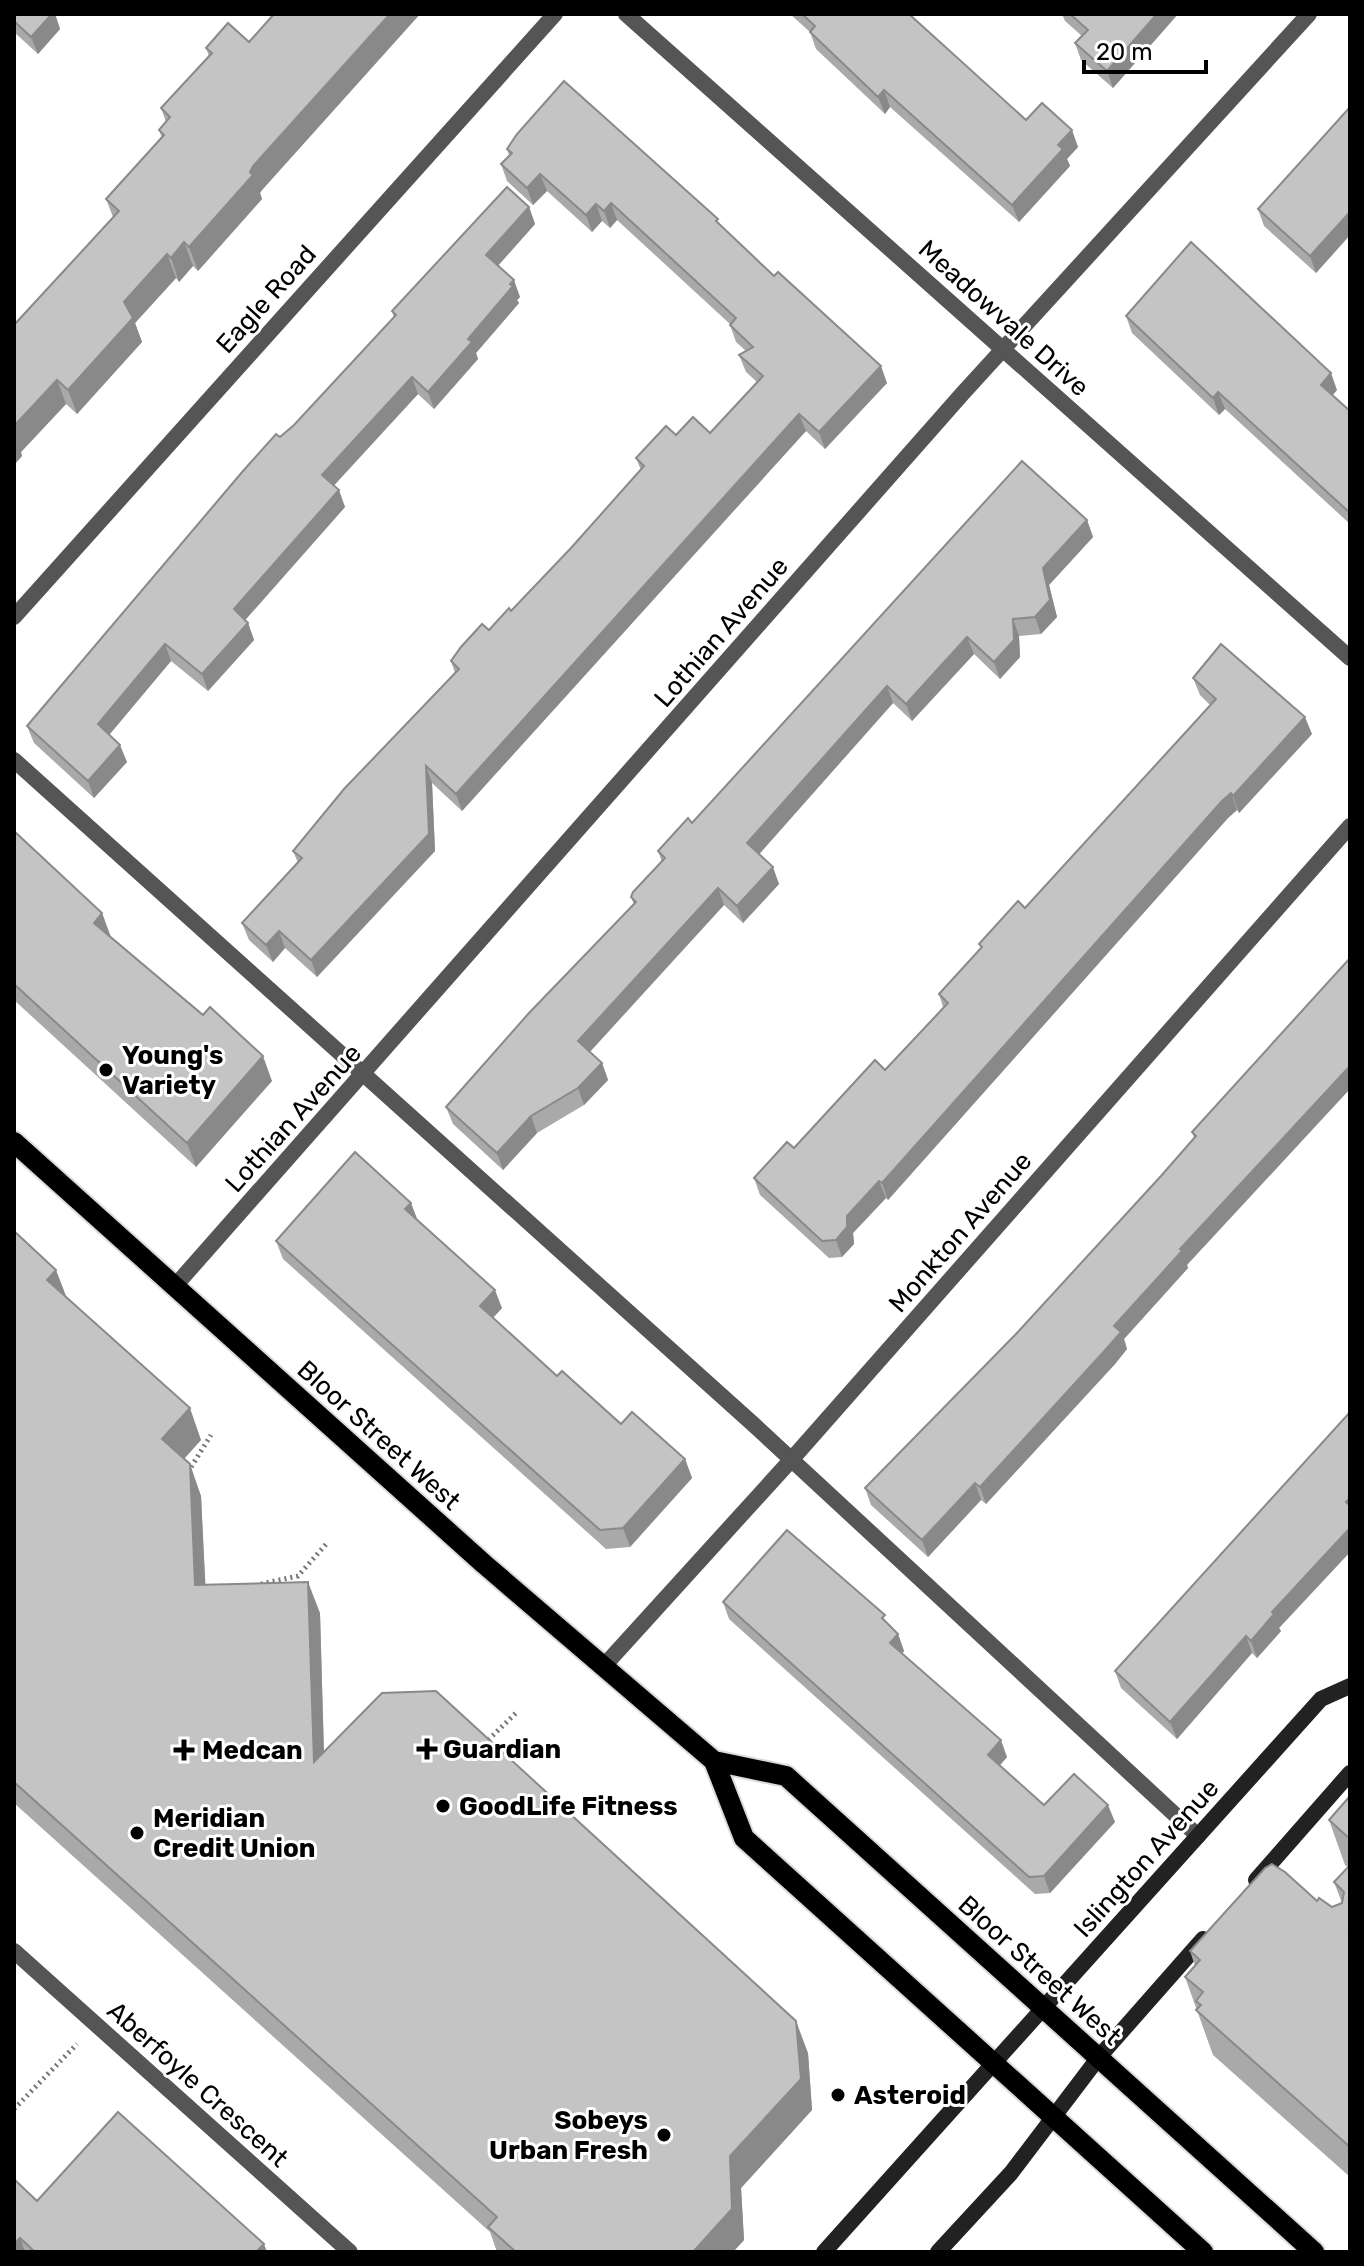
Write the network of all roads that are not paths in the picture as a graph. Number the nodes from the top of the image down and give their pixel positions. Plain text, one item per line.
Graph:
1 (555, 14) edge
2 (626, 14) edge
3 (1309, 14) edge
4 (1003, 349) junction
5 (14, 617) edge
6 (1350, 658) edge
7 (14, 760) edge
8 (1350, 826) edge
9 (363, 1075) junction
10 (14, 1142) edge
11 (175, 1286) junction
12 (792, 1459) junction
13 (603, 1667) junction
14 (1350, 1686) edge
15 (714, 1761) junction
16 (1350, 1773) edge
17 (1198, 1836) junction
18 (1260, 1884) edge
19 (1219, 1922) edge
20 (14, 1951) edge
21 (1045, 2009) junction
22 (1099, 2057) junction
23 (995, 2065) junction
24 (1053, 2117) junction
25 (350, 2252) edge
26 (824, 2252) edge
27 (938, 2252) edge
28 (1203, 2252) edge
29 (1314, 2252) edge

1 - 5 street, Eagle Road
2 - 4 street, Meadowvale Drive
3 - 4 street, Lothian Avenue
4 - 6 street, Meadowvale Drive
4 - 9 street, Lothian Avenue
7 - 9 street
8 - 12 street, Monkton Avenue
9 - 11 street, Lothian Avenue
9 - 12 street
10 - 11 main road, Bloor Street West
11 - 13 main road, Bloor Street West
12 - 13 street, Monkton Avenue
12 - 17 street
13 - 15 main road, Bloor Street West
14 - 17 main road, Islington Avenue
15 - 21 main road, Bloor Street West
15 - 23 main road, Bloor Street West
16 - 18 main road
17 - 21 main road, Islington Avenue
19 - 22 main road
20 - 25 street, Aberfoyle Crescent
21 - 22 main road, Bloor Street West
21 - 23 main road, Islington Avenue
22 - 24 main road
22 - 29 main road, Bloor Street West
23 - 24 main road, Bloor Street West
23 - 26 main road, Islington Avenue
24 - 27 main road
24 - 28 main road, Bloor Street West

